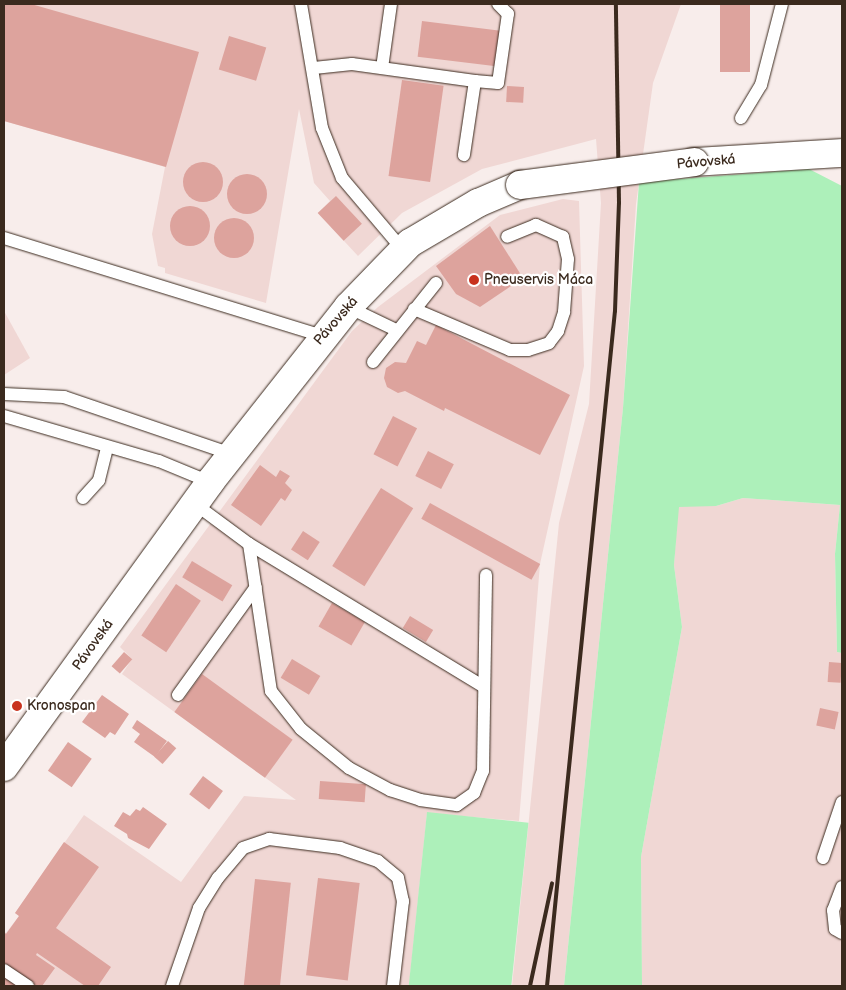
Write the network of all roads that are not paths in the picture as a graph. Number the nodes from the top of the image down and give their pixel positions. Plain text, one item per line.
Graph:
1 (301, 4) edge
2 (391, 4) edge
3 (498, 4) edge
4 (782, 4) edge
5 (314, 68) junction
6 (382, 68) junction
7 (475, 81) junction
8 (741, 118) dead end
9 (842, 153) edge
10 (464, 155) dead end
11 (507, 236) dead end
12 (4, 238) edge
13 (403, 250) junction
14 (436, 283) dead end
15 (348, 307) junction
16 (414, 308) junction
17 (396, 330) junction
18 (323, 336) junction
19 (373, 362) dead end
20 (4, 394) edge
21 (4, 416) edge
22 (107, 447) junction
23 (231, 454) junction
24 (210, 482) junction
25 (84, 498) dead end
26 (195, 504) junction
27 (249, 544) junction
28 (486, 575) dead end
29 (256, 587) junction
30 (484, 688) junction
31 (178, 695) dead end
32 (4, 767) edge
33 (842, 802) edge
34 (823, 858) dead end
35 (842, 887) edge
36 (842, 933) edge
37 (4, 970) edge
38 (28, 986) edge
39 (172, 986) edge
40 (393, 986) edge

1 - 5 lane
2 - 6 lane
3 - 7 lane
4 - 8 lane
5 - 6 lane
5 - 13 lane
6 - 7 lane
7 - 10 lane
9 - 13 street, Pávovská, bridge
11 - 16 lane
12 - 18 lane
13 - 15 street, Pávovská
14 - 16 lane
15 - 17 lane
15 - 18 street, Pávovská
16 - 17 lane
17 - 19 lane
18 - 23 street, Pávovská
20 - 23 lane
21 - 22 lane
22 - 24 lane
22 - 25 lane
23 - 24 street, Pávovská
24 - 26 street, Pávovská
26 - 27 lane
26 - 32 street, Pávovská
27 - 29 lane
27 - 30 lane
28 - 30 lane
29 - 30 lane
29 - 31 lane
33 - 34 lane
35 - 36 lane
37 - 38 lane
39 - 40 lane

